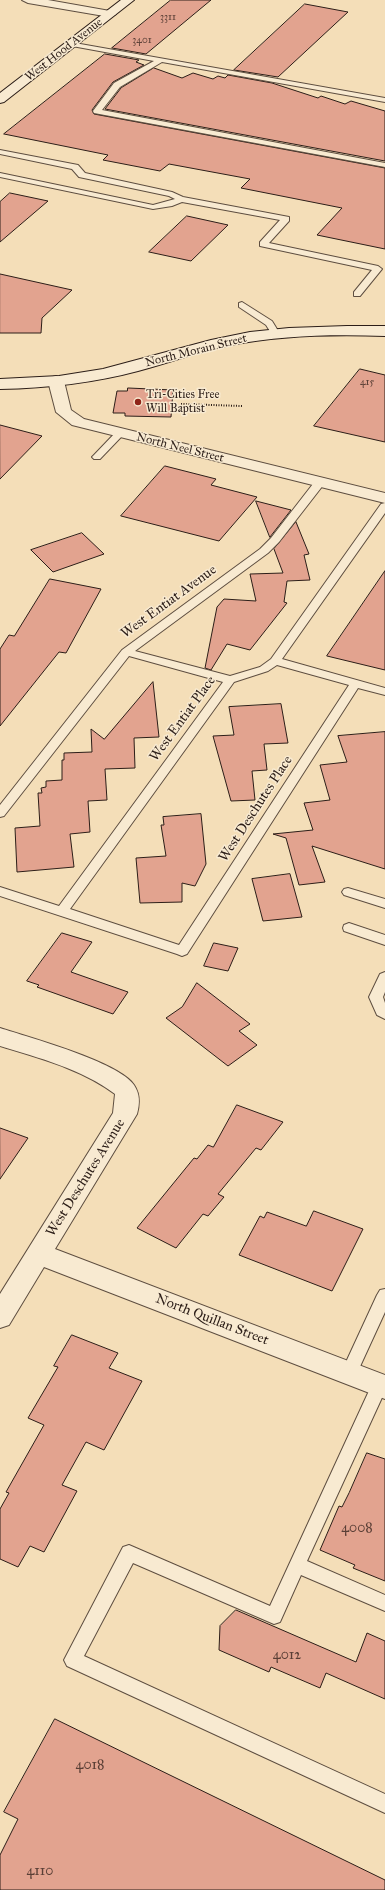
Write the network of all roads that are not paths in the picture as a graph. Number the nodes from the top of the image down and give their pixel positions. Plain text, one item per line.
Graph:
1 (28, 0) edge
2 (128, 0) edge
3 (110, 14) junction
4 (72, 44) junction
5 (161, 60) junction
6 (0, 99) edge
7 (385, 100) edge
8 (0, 152) edge
9 (385, 165) edge
10 (0, 175) edge
11 (180, 199) junction
12 (357, 294) dead end
13 (242, 305) dead end
14 (385, 331) edge
15 (276, 334) junction
16 (56, 381) junction
17 (0, 384) edge
18 (120, 434) junction
19 (98, 457) dead end
20 (320, 482) junction
21 (385, 498) edge
22 (385, 506) edge
23 (126, 652) junction
24 (275, 661) junction
25 (230, 680) junction
26 (355, 684) junction
27 (385, 692) edge
28 (0, 813) edge
29 (0, 891) edge
30 (348, 892) dead end
31 (385, 904) edge
32 (61, 912) junction
33 (350, 928) dead end
34 (385, 940) edge
35 (385, 977) edge
36 (385, 1014) edge
37 (0, 1036) edge
38 (39, 1254) junction
39 (385, 1295) edge
40 (0, 1318) edge
41 (349, 1373) junction
42 (383, 1386) edge
43 (297, 1565) junction
44 (385, 1603) edge
45 (385, 1804) edge

1 - 3 street
2 - 3 street, West Hood Avenue
3 - 4 street, West Hood Avenue
4 - 5 lane
4 - 6 street, West Hood Avenue
5 - 7 lane
5 - 9 lane
8 - 11 lane
10 - 11 lane
11 - 12 lane
13 - 15 lane
14 - 15 street, North Morain Street
15 - 16 street, North Morain Street
16 - 17 street
16 - 18 street, North Neel Street
18 - 19 lane
18 - 20 street, North Neel Street
20 - 21 street, North Neel Street
20 - 23 lane, West Entiat Avenue
22 - 24 lane, West Entiat Place
23 - 25 lane
23 - 28 lane, West Entiat Avenue
24 - 25 lane, West Entiat Place
24 - 26 lane
25 - 32 lane, West Entiat Place
26 - 27 lane
26 - 32 lane, West Deschutes Place
29 - 32 lane
30 - 31 lane
33 - 34 lane
35 - 36 lane
37 - 38 street, West Deschutes Avenue
38 - 40 street, West Deschutes Avenue
38 - 41 street, North Quillan Street
39 - 41 lane
41 - 42 street, North Quillan Street
42 - 43 lane
43 - 44 lane
43 - 45 lane

